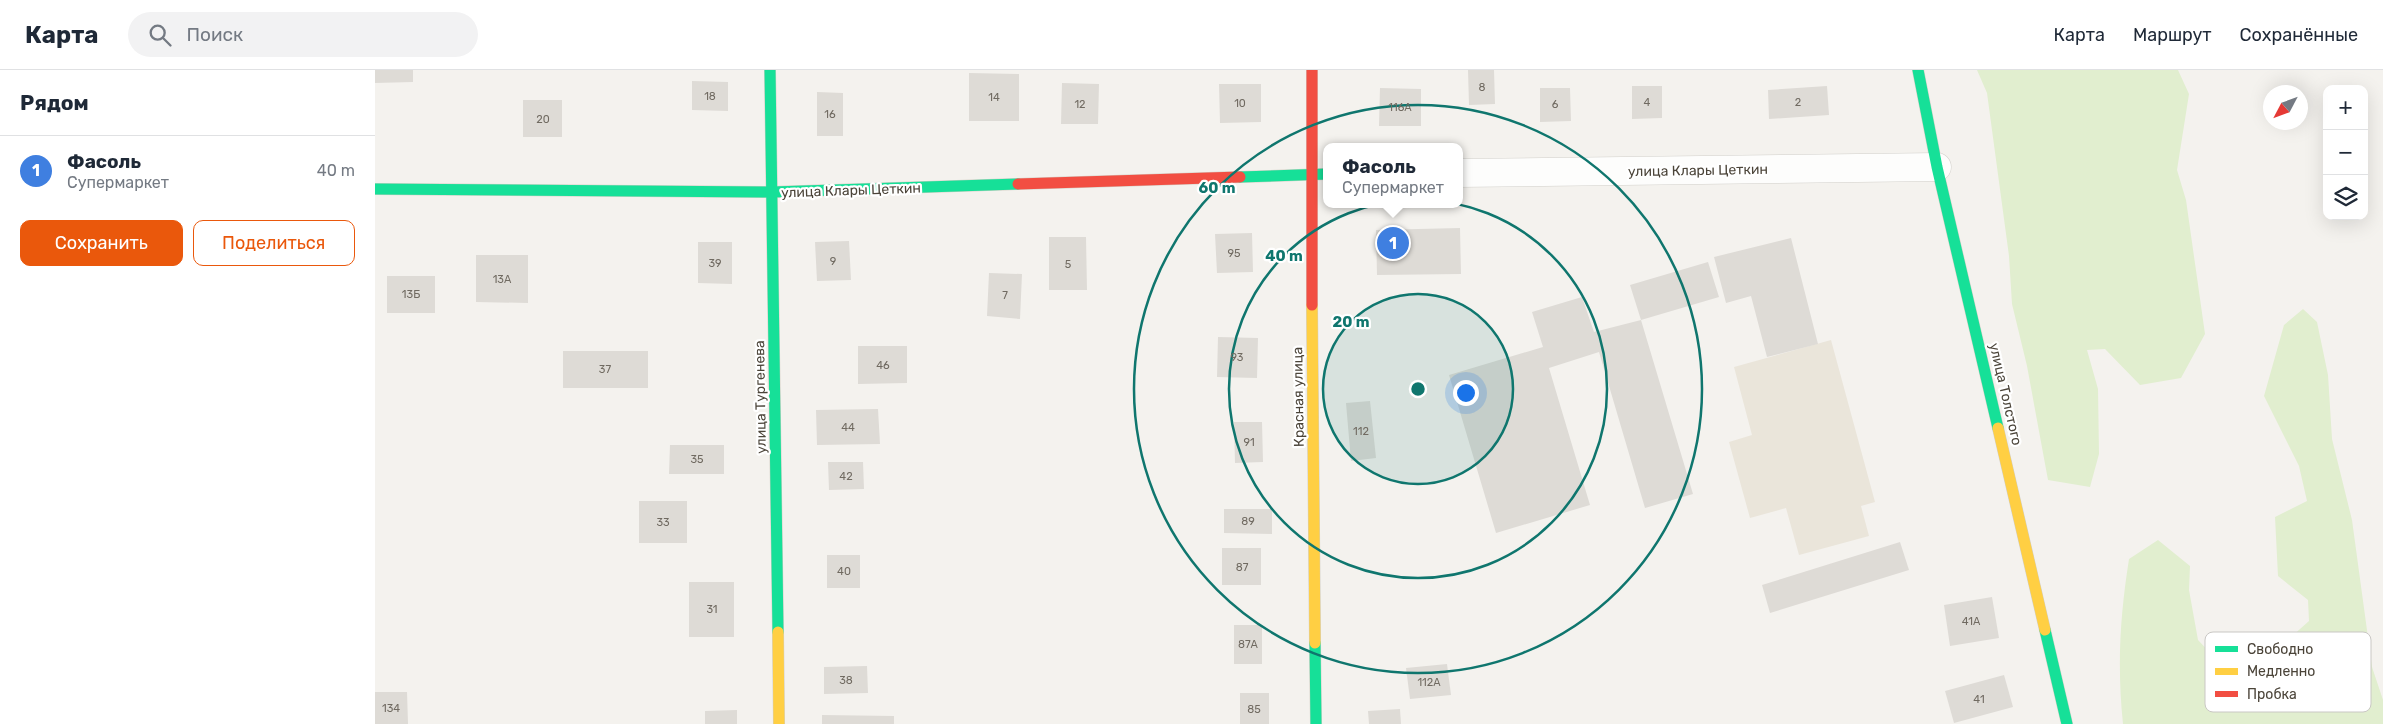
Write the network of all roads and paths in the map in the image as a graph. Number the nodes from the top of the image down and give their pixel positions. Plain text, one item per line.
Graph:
1 (771, 70) edge
2 (1312, 70) edge
3 (1918, 70) edge
4 (1937, 167) junction
5 (1463, 173) edge
6 (1323, 174) edge
7 (1312, 175) junction
8 (375, 189) edge
9 (773, 192) junction
10 (779, 724) edge
11 (1316, 724) edge
12 (2067, 724) edge

1 - 9 street, улица Тургенева
2 - 7 street, Красная улица
3 - 4 street, улица Толстого
4 - 5 street, улица Клары Цеткин
4 - 12 street, улица Толстого
6 - 7 street, улица Клары Цеткин
7 - 9 street, улица Клары Цеткин
7 - 11 street, Красная улица
8 - 9 street, улица Клары Цеткин
9 - 10 street, улица Тургенева

